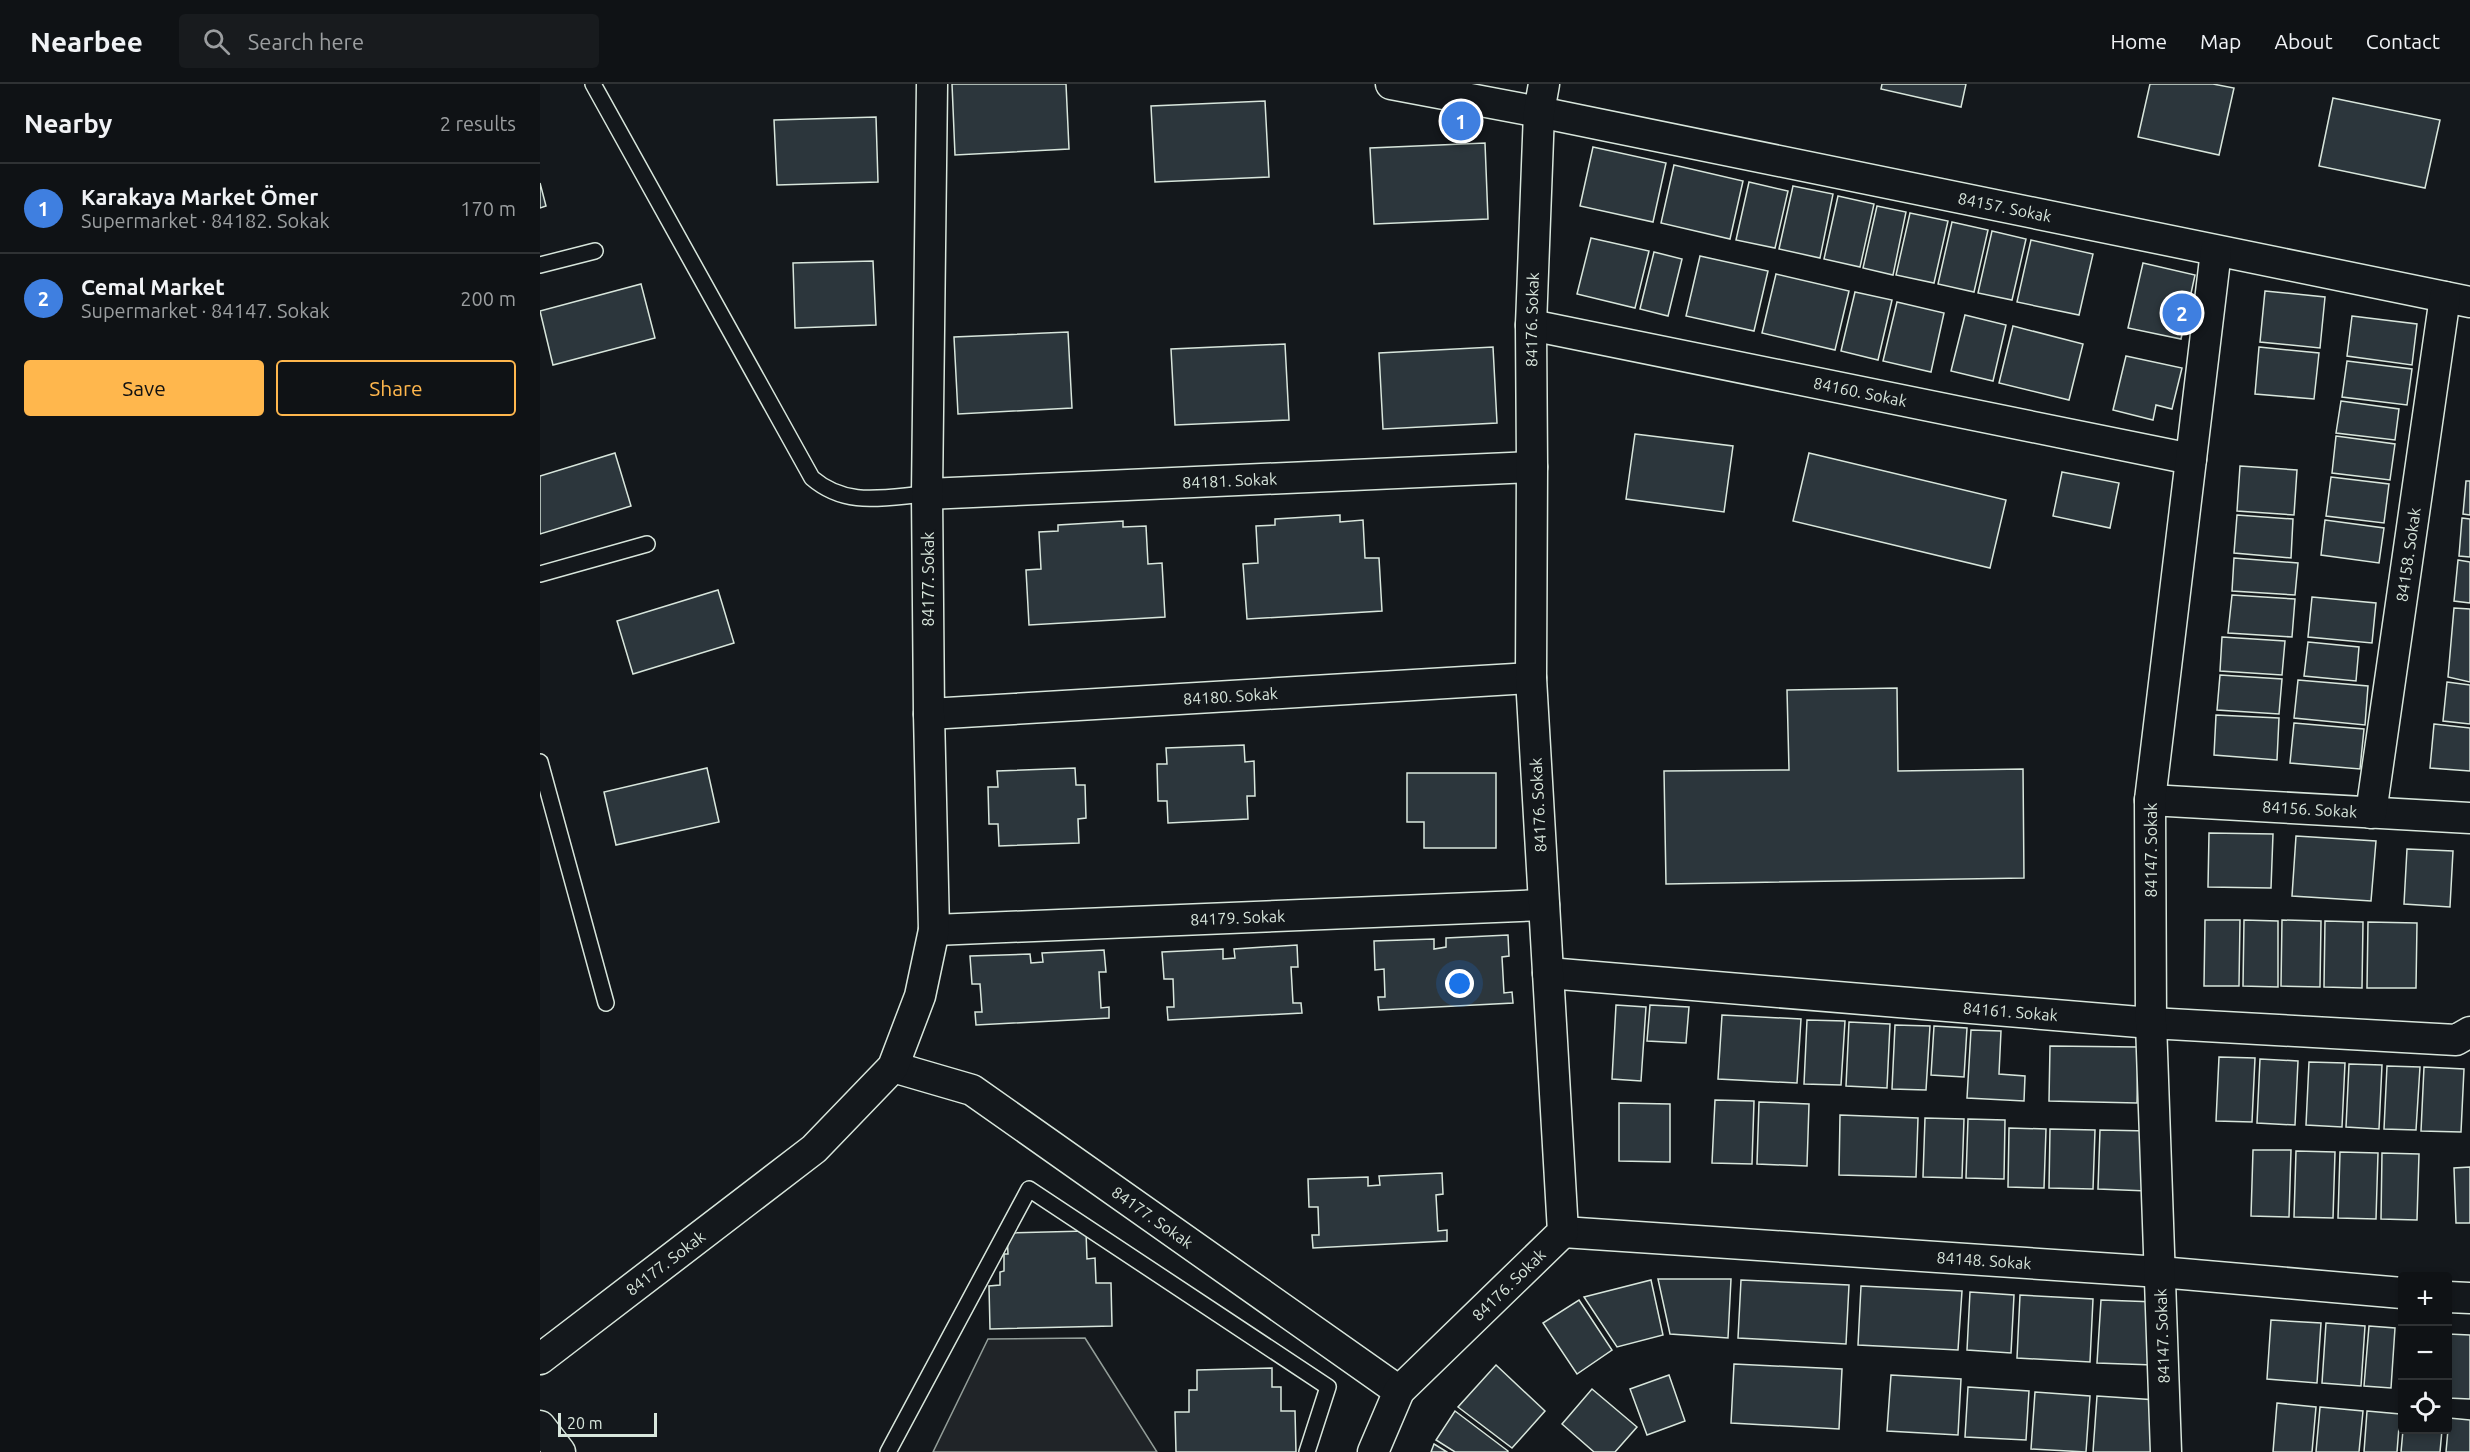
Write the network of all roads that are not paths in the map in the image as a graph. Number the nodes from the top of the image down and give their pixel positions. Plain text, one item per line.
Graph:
1 (593, 84) edge
2 (932, 84) edge
3 (1391, 84) edge
4 (1541, 98) edge
5 (595, 251) dead end
6 (2216, 251) junction
7 (540, 264) edge
8 (2458, 299) edge
9 (1531, 325) junction
10 (2191, 459) junction
11 (1532, 467) junction
12 (927, 494) junction
13 (647, 544) dead end
14 (540, 574) edge
15 (1531, 678) junction
16 (929, 714) junction
17 (540, 762) edge
18 (2150, 800) junction
19 (2371, 813) junction
20 (2470, 818) edge
21 (1544, 905) junction
22 (934, 930) junction
23 (1548, 973) junction
24 (606, 1003) dead end
25 (2151, 1023) junction
26 (2470, 1032) edge
27 (893, 1067) junction
28 (1563, 1232) junction
29 (2160, 1272) junction
30 (2398, 1293) edge
31 (2452, 1296) edge
32 (2470, 1298) edge
33 (540, 1359) edge
34 (1399, 1391) junction
35 (540, 1426) edge
36 (560, 1452) edge
37 (888, 1452) edge
38 (1307, 1452) edge
39 (1373, 1452) edge
40 (2166, 1452) edge

1 - 12 lane
2 - 12 street, 84177. Sokak
3 - 4 street, 84157. Sokak
4 - 6 street, 84157. Sokak
4 - 9 street, 84176. Sokak
5 - 7 lane
6 - 8 street, 84157. Sokak
6 - 10 street, 84147. Sokak
8 - 19 street, 84158. Sokak
9 - 10 street, 84160. Sokak
9 - 11 street, 84176. Sokak
10 - 18 street, 84147. Sokak
11 - 12 street, 84181. Sokak
11 - 15 street, 84176. Sokak
12 - 16 street, 84177. Sokak
13 - 14 lane
15 - 16 street, 84180. Sokak
15 - 21 street, 84176. Sokak
16 - 22 street, 84177. Sokak
17 - 24 lane
18 - 19 street, 84156. Sokak
18 - 25 street, 84147. Sokak
19 - 20 street, 84156. Sokak
21 - 22 street, 84179. Sokak
21 - 23 street, 84176. Sokak
22 - 27 street, 84177. Sokak
23 - 25 street, 84161. Sokak
23 - 28 street, 84176. Sokak
25 - 26 street, 84161. Sokak
25 - 29 street, 84147. Sokak
27 - 33 street, 84177. Sokak
27 - 34 street, 84177. Sokak
28 - 29 street, 84148. Sokak
28 - 34 street, 84176. Sokak
29 - 30 street, 84148. Sokak
29 - 40 street, 84147. Sokak
31 - 32 street
34 - 39 street, 84176. Sokak
35 - 36 street
37 - 38 lane

